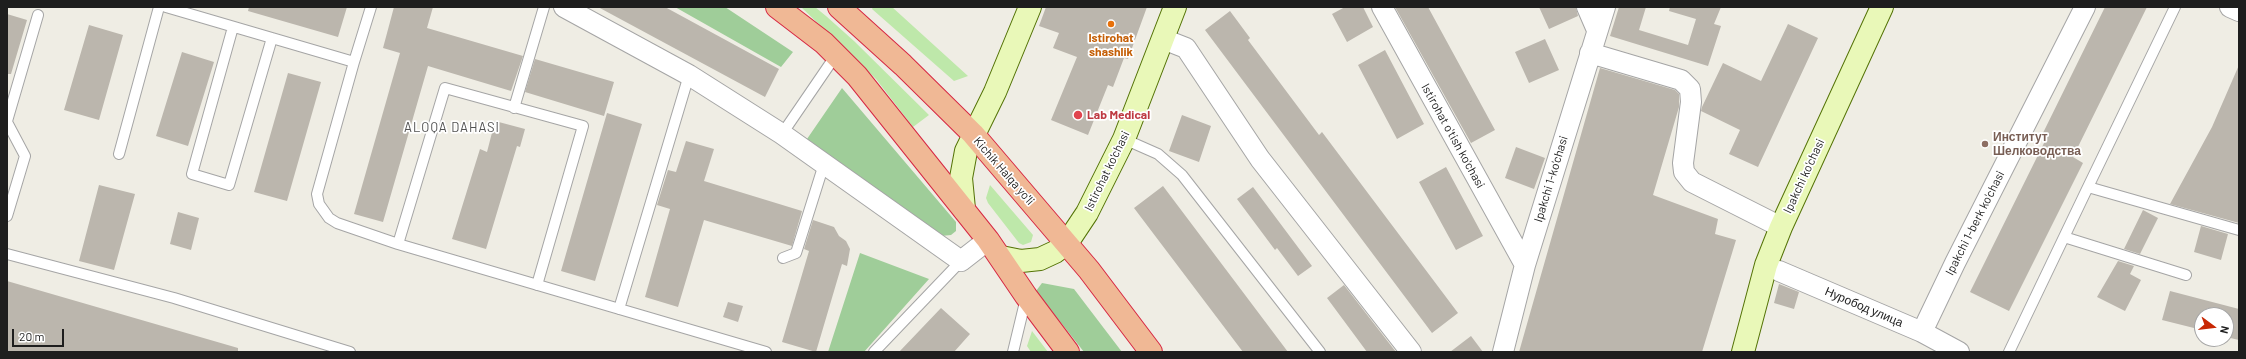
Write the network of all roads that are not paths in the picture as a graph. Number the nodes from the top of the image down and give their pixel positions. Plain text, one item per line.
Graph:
1 (159, 7) edge
2 (166, 7) edge
3 (371, 7) edge
4 (544, 7) edge
5 (564, 7) edge
6 (777, 7) edge
7 (839, 7) edge
8 (1030, 7) edge
9 (1175, 7) edge
10 (1382, 7) edge
11 (1587, 7) edge
12 (1605, 7) edge
13 (2085, 7) edge
14 (2175, 7) edge
15 (2230, 7) edge
16 (1879, 8) edge
17 (2239, 11) edge
18 (38, 15) dead end
19 (233, 27) junction
20 (1597, 30) junction
21 (272, 38) junction
22 (1163, 39) junction
23 (1590, 53) junction
24 (836, 55) junction
25 (354, 62) junction
26 (689, 75) junction
27 (514, 108) junction
28 (7, 121) edge
29 (782, 134) junction
30 (973, 134) junction
31 (1124, 139) junction
32 (119, 154) dead end
33 (824, 164) junction
34 (2088, 186) junction
35 (964, 209) junction
36 (7, 216) edge
37 (1781, 227) junction
38 (2239, 230) edge
39 (2064, 237) junction
40 (1067, 243) junction
41 (398, 244) junction
42 (995, 249) junction
43 (7, 254) edge
44 (783, 258) dead end
45 (961, 261) junction
46 (1525, 265) junction
47 (1773, 268) junction
48 (2186, 275) dead end
49 (537, 284) junction
50 (1026, 296) junction
51 (619, 309) junction
52 (1922, 332) junction
53 (1016, 350) edge
54 (350, 352) edge
55 (766, 352) edge
56 (874, 352) edge
57 (1068, 352) edge
58 (1151, 352) edge
59 (1320, 352) edge
60 (1411, 352) edge
61 (1503, 352) edge
62 (1743, 352) edge
63 (1960, 352) edge
64 (2009, 352) edge

1 - 32 lane
2 - 19 lane
3 - 25 lane
4 - 27 lane
5 - 26 street
6 - 24 highway
7 - 30 highway, Kichik Halqa yo'li
8 - 30 main road
9 - 22 main road, Istirohat ko'chasi
10 - 46 street, Istirohat o'tish ko'chasi
11 - 20 street
12 - 20 street, Ipakchi 1-ko'chasi
13 - 52 street, Ipakchi 1-berk ko'chasi
14 - 34 lane
15 - 17 street
16 - 37 main road, Ipakchi ko'chasi
18 - 28 lane
19 - 21 lane
19 - 21 lane
20 - 23 street, Ipakchi 1-ko'chasi
21 - 25 lane
22 - 31 main road, Istirohat ko'chasi
22 - 60 street
23 - 37 street
23 - 46 street, Ipakchi 1-ko'chasi
24 - 29 lane
24 - 35 highway
25 - 41 lane
26 - 29 street
26 - 51 lane
27 - 41 lane
27 - 49 lane
28 - 36 lane
29 - 33 street
30 - 35 main road
30 - 40 highway, Kichik Halqa yo'li
31 - 40 main road, Istirohat ko'chasi
31 - 59 lane
33 - 44 lane
33 - 45 street
34 - 38 lane
34 - 39 lane
35 - 42 highway
37 - 47 main road, Ipakchi ko'chasi
39 - 48 lane
39 - 64 lane
40 - 42 main road, Istirohat ko'chasi
40 - 58 highway, Kichik Halqa yo'li
41 - 49 lane
42 - 45 street
42 - 50 highway
43 - 54 lane
45 - 56 lane
46 - 61 street, Ipakchi 1-ko'chasi
47 - 52 street, Нуробод улица
47 - 62 main road, Ipakchi ko'chasi
49 - 51 lane
50 - 53 lane
50 - 57 highway
51 - 55 lane
52 - 63 street, Нуробод улица

